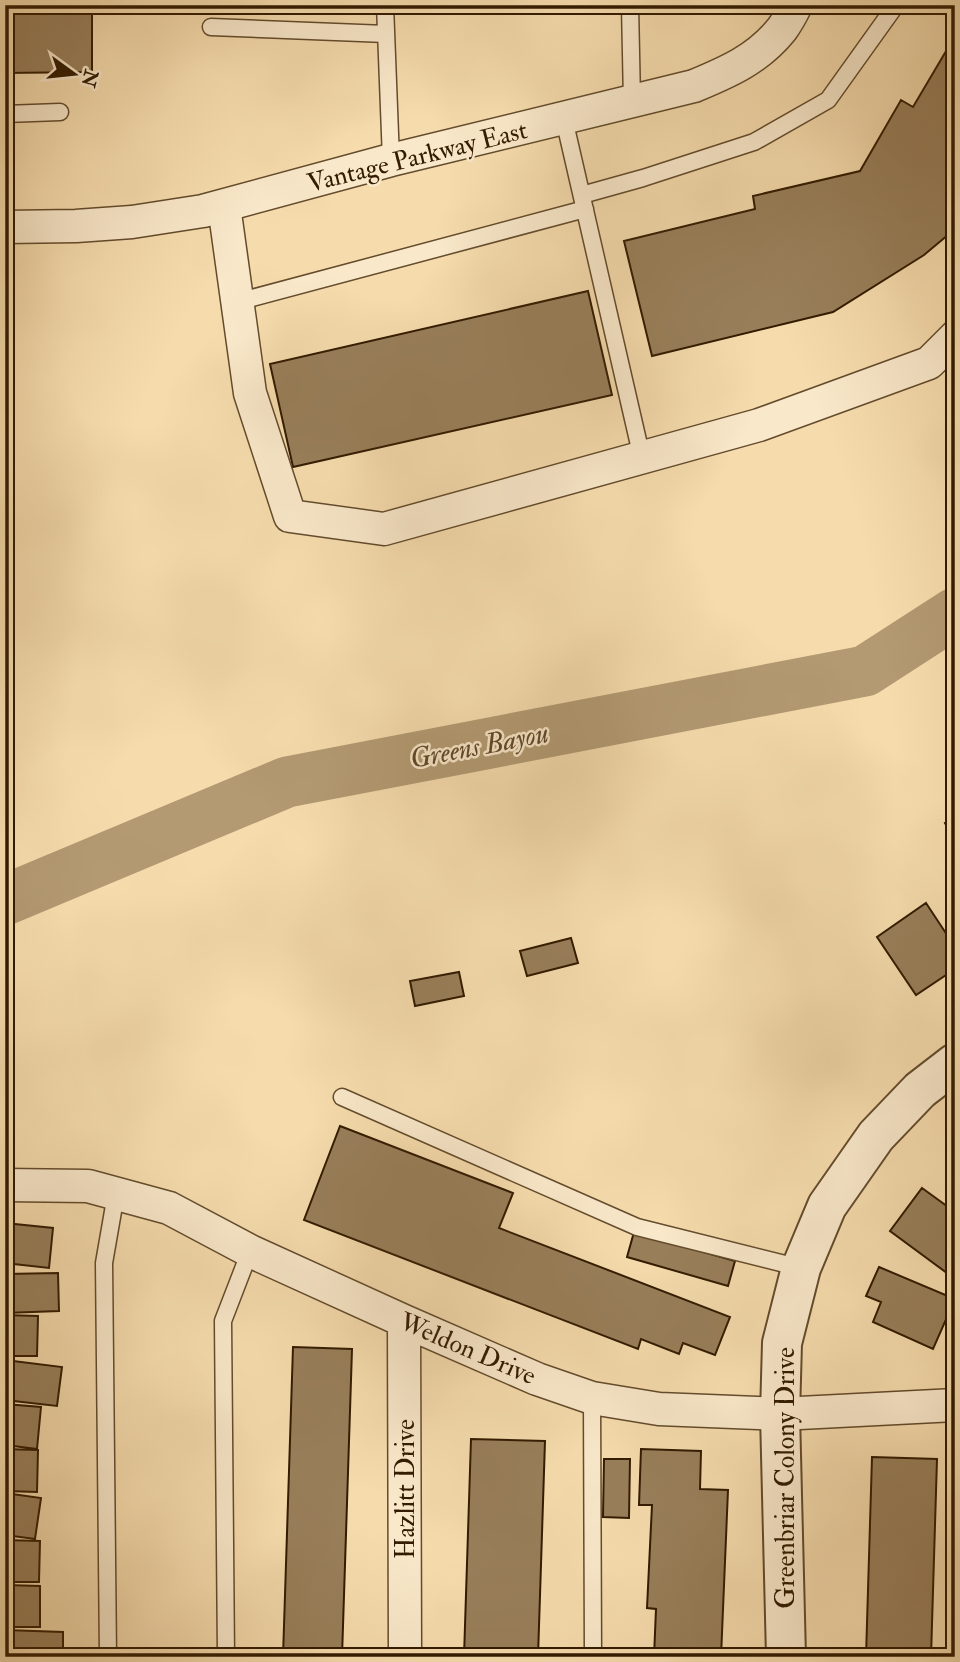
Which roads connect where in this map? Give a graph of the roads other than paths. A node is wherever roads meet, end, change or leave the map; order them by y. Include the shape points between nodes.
1 (385, 5) edge
2 (630, 5) edge
3 (796, 5) edge
4 (896, 5) edge
5 (211, 27) dead end
6 (386, 34) junction
7 (632, 102) junction
8 (60, 112) dead end
9 (5, 114) edge
10 (564, 119) junction
11 (391, 160) junction
12 (583, 202) junction
13 (224, 206) junction
14 (5, 227) edge
15 (237, 302) junction
16 (955, 337) edge
17 (642, 458) junction
18 (955, 1063) edge
19 (342, 1097) dead end
20 (5, 1185) edge
21 (116, 1194) junction
22 (250, 1251) junction
23 (801, 1268) junction
24 (404, 1321) junction
25 (592, 1398) junction
26 (955, 1405) edge
27 (780, 1414) junction
28 (108, 1657) edge
29 (226, 1657) edge
30 (405, 1657) edge
31 (593, 1657) edge
32 (786, 1657) edge

1 - 6 lane
2 - 7 lane
3 - 7 street, Vantage Parkway East via 758,53 729,72
4 - 12 lane via 828,100 754,142
5 - 6 lane
6 - 11 lane
7 - 10 street, Vantage Parkway East
8 - 9 lane
10 - 11 street, Vantage Parkway East
10 - 12 lane
11 - 13 street, Vantage Parkway East
12 - 15 lane
12 - 17 lane
13 - 14 street, Vantage Parkway East via 132,222
13 - 15 street
15 - 17 street via 250,393 290,516 384,530
16 - 17 street via 929,363 759,425
18 - 23 street, Greenbriar Colony Drive via 920,1090 876,1136 827,1206
19 - 23 lane via 637,1227
20 - 21 street, Weldon Drive via 88,1186
21 - 22 street, Weldon Drive via 169,1208
21 - 28 lane via 104,1263
22 - 24 street, Weldon Drive
22 - 29 lane via 223,1321
23 - 27 street, Greenbriar Colony Drive via 782,1343
24 - 25 street, Weldon Drive
24 - 30 street, Hazlitt Drive
25 - 27 street, Weldon Drive via 659,1409
25 - 31 lane
26 - 27 street, Weldon Drive
27 - 32 street, Greenbriar Colony Drive

